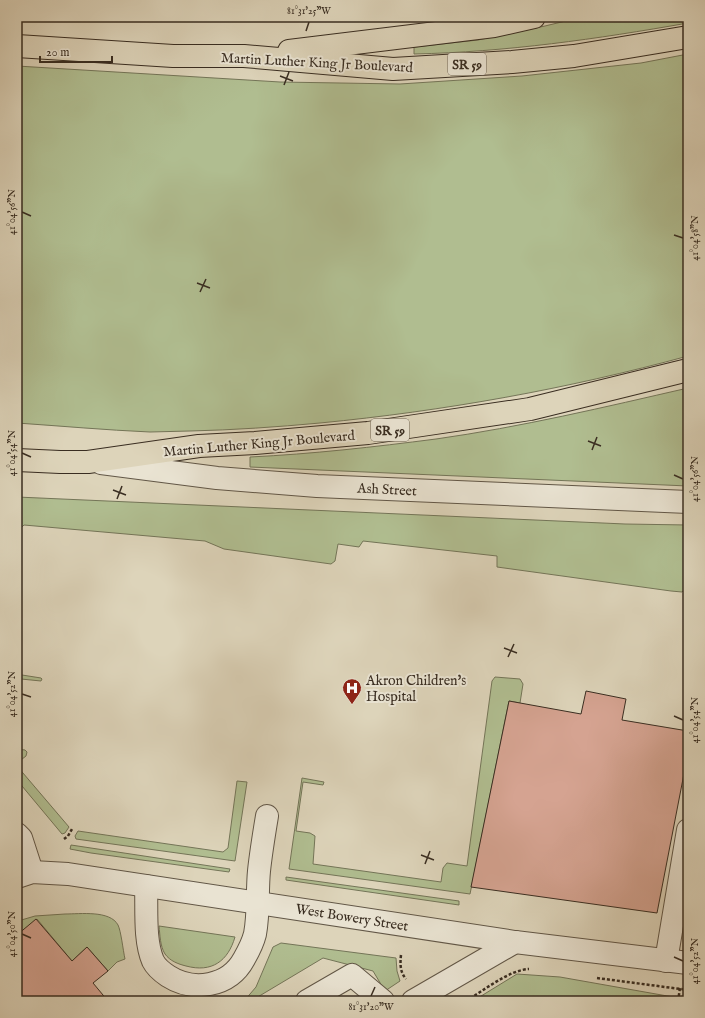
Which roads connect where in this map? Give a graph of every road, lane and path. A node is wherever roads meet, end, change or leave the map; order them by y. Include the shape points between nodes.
1 (534, 17) edge
2 (688, 37) edge
3 (17, 46) edge
4 (244, 56) junction
5 (688, 370) edge
6 (17, 460) edge
7 (88, 462) junction
8 (688, 502) edge
9 (267, 816) dead end
10 (72, 829) dead end
11 (688, 830) edge
12 (17, 834) edge
13 (64, 839) dead end
14 (25, 874) edge
15 (146, 886) junction
16 (258, 903) junction
17 (515, 942) junction
18 (401, 955) dead end
19 (666, 961) junction
20 (688, 963) edge
21 (535, 970) dead end
22 (596, 977) dead end
23 (680, 988) junction
24 (688, 990) edge
25 (411, 992) edge
26 (307, 1001) edge
27 (384, 1001) edge
28 (466, 1001) edge
29 (678, 1001) edge

1 - 4 main road, SR 59 via 494,26
2 - 4 main road, Martin Luther King Jr Boulevard / SR 59 via 574,56 393,69
3 - 4 main road, Martin Luther King Jr Boulevard / SR 59 via 173,56
5 - 7 main road, Martin Luther King Jr Boulevard / SR 59 via 530,409 434,424 368,433 199,446
6 - 7 main road, Martin Luther King Jr Boulevard / SR 59
7 - 8 street, Ash Street via 217,478 316,486
9 - 16 street via 259,870
10 - 13 path
11 - 19 street
12 - 14 street via 21,838
14 - 15 street, West Bowery Street via 68,874
15 - 16 street, West Bowery Street
15 - 16 street via 146,935 153,961 161,972 187,984 202,986 219,982 234,974 244,960 255,935
16 - 17 street, West Bowery Street
17 - 19 street, West Bowery Street
17 - 25 street
18 - 25 path via 402,974
19 - 20 street, West Bowery Street
21 - 28 path via 519,970
22 - 23 path
23 - 24 path
23 - 29 path
26 - 27 street via 352,975

